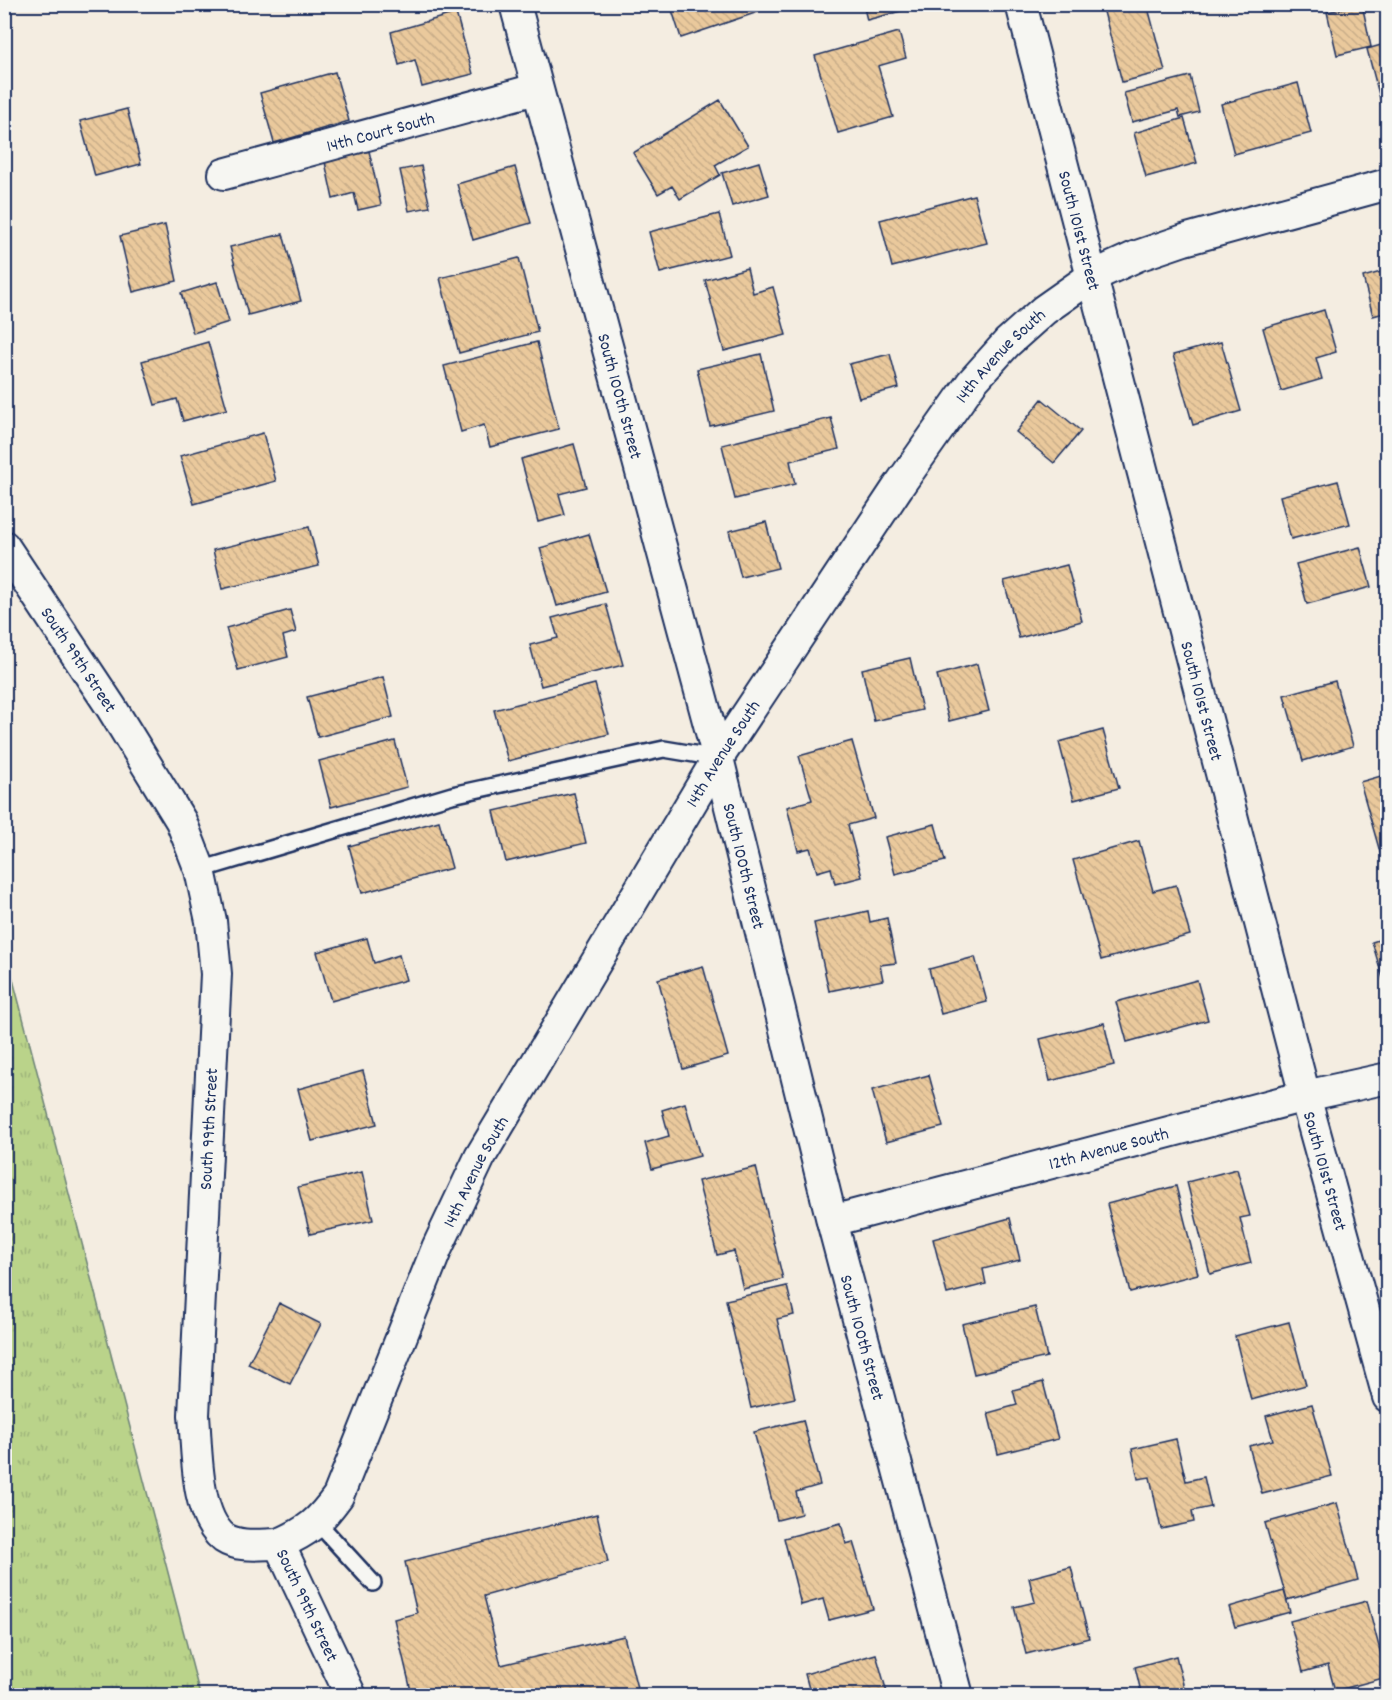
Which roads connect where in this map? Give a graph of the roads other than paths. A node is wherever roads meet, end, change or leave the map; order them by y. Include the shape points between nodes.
1 (515, 4) edge
2 (1021, 4) edge
3 (536, 89) junction
4 (224, 174) dead end
5 (1388, 184) edge
6 (1091, 277) junction
7 (4, 546) edge
8 (718, 758) junction
9 (200, 870) junction
10 (1388, 1078) edge
11 (1305, 1096) junction
12 (832, 1221) junction
13 (1388, 1397) edge
14 (318, 1523) junction
15 (279, 1544) junction
16 (373, 1583) dead end
17 (351, 1695) edge
18 (958, 1695) edge

1 - 3 street, South 100th Street
2 - 6 street, South 101st Street
3 - 4 street, 14th Court South
3 - 8 street, South 100th Street
5 - 6 street, 14th Avenue South via 1184,240
6 - 8 street, 14th Avenue South via 1044,310 972,382 904,477
6 - 11 street, South 101st Street
7 - 9 street, South 99th Street via 181,821
8 - 9 lane via 664,748 452,795
8 - 12 street, South 100th Street
8 - 14 street, 14th Avenue South via 480,1157 437,1248 338,1496
9 - 15 street, South 99th Street via 212,921 216,974 194,1415 198,1475 210,1523 225,1539 247,1545
10 - 11 street, 12th Avenue South
11 - 12 street, 12th Avenue South
11 - 13 street, South 101st Street
12 - 18 street, South 100th Street
14 - 15 street, 14th Avenue South
14 - 16 lane
15 - 17 street, South 99th Street

